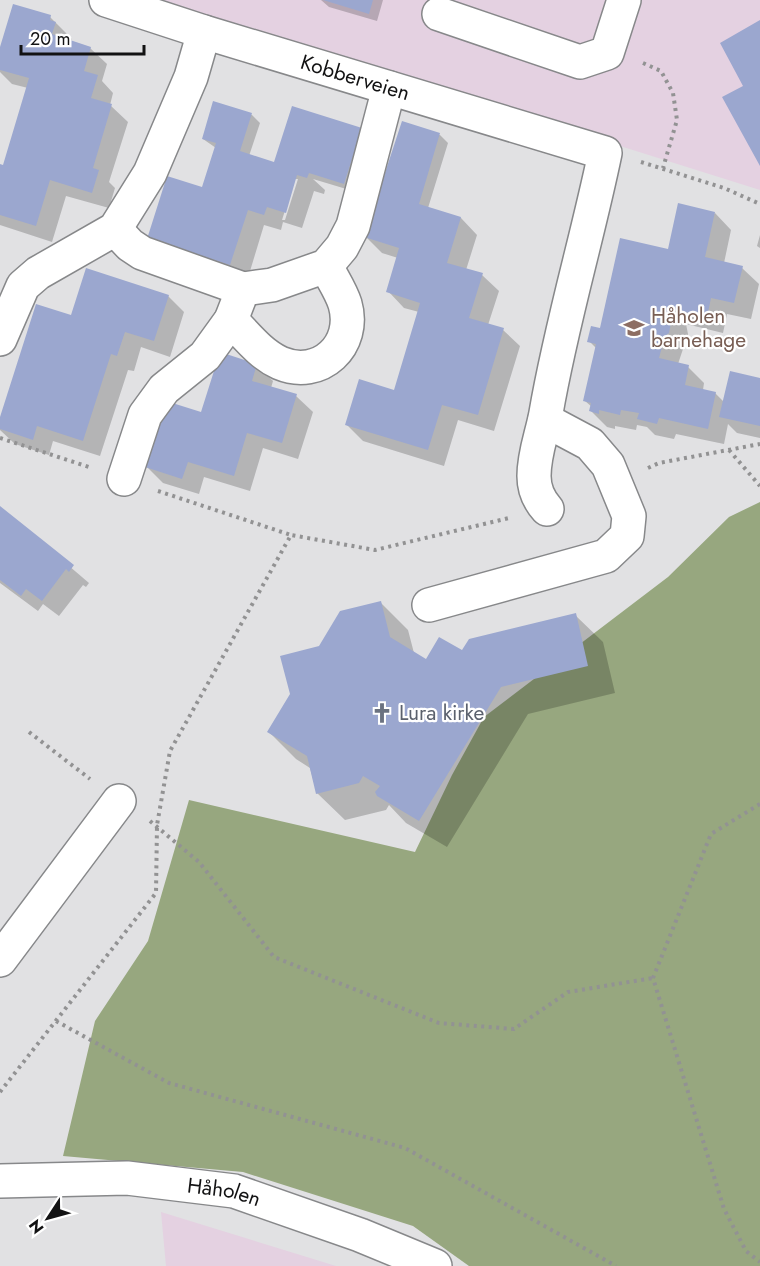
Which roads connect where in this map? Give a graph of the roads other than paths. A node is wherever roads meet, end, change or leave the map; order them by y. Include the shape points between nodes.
1 (106, 0) edge
2 (624, 0) edge
3 (143, 5) edge
4 (439, 14) dead end
5 (204, 32) junction
6 (388, 88) junction
7 (116, 229) junction
8 (326, 266) junction
9 (243, 289) junction
10 (231, 320) junction
11 (0, 339) edge
12 (545, 420) junction
13 (124, 479) dead end
14 (547, 509) road end
15 (429, 605) dead end
16 (119, 801) road end
17 (0, 960) edge
18 (0, 1181) edge
19 (435, 1266) edge

1 - 3 street, Kobberveien
2 - 4 street via 607,53 580,62
3 - 5 street, Kobberveien
5 - 6 street, Kobberveien
5 - 7 street via 191,77 150,173
6 - 8 street via 353,226
6 - 12 street, Kobberveien via 605,153 557,351
7 - 9 street via 142,253
7 - 11 street via 38,273 23,286
8 - 9 street via 272,285
8 - 10 street via 345,305 346,328 340,346 314,368 298,369 264,354
9 - 10 street
10 - 13 street via 205,356 154,401 145,415
12 - 14 street via 538,439 534,474 539,500
12 - 15 street via 590,444 608,465 629,516 627,536 606,556
16 - 17 street
18 - 19 street, Håholen via 127,1178 234,1191

